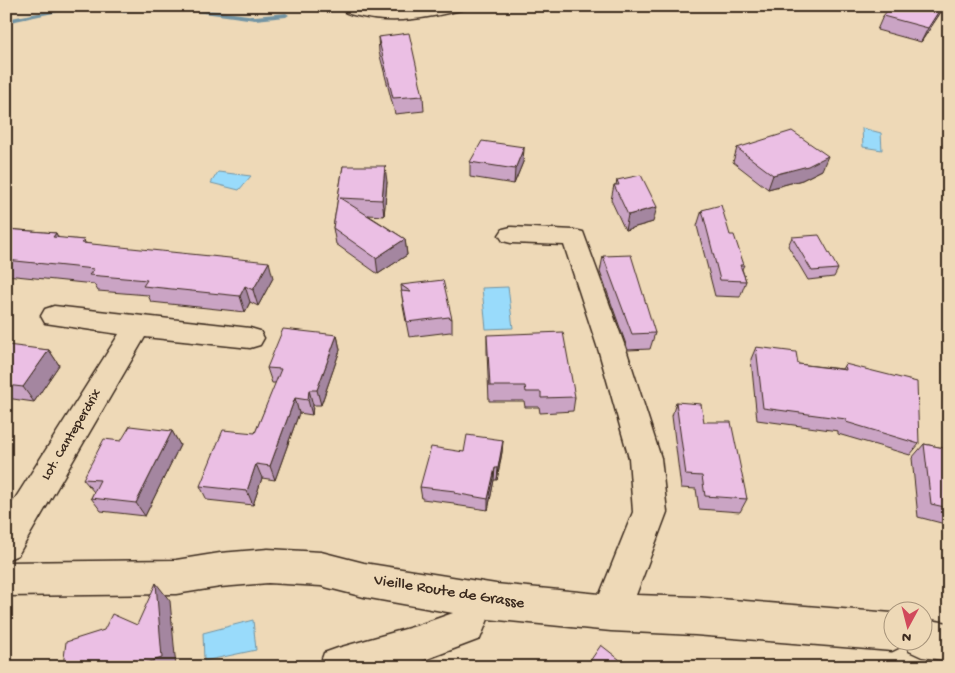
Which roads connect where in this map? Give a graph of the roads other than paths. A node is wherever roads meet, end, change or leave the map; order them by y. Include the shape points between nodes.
1 (346, 6) edge
2 (459, 6) edge
3 (511, 235) dead end
4 (54, 316) dead end
5 (138, 326) junction
6 (250, 338) dead end
7 (6, 544) edge
8 (6, 579) edge
9 (477, 598) junction
10 (611, 613) junction
11 (882, 631) edge
12 (932, 639) edge
13 (949, 642) edge
14 (338, 667) edge

1 - 2 street via 372,16 394,16
3 - 10 street via 574,238 645,458 650,512
4 - 5 street
5 - 6 street
5 - 7 street, Lot. Canteperdrix
8 - 9 street, Vieille Route de Grasse via 176,577 268,566 321,570
9 - 10 street, Vieille Route de Grasse
9 - 14 street via 467,626 416,645
10 - 11 street, Vieille Route de Grasse via 695,616
12 - 13 street

